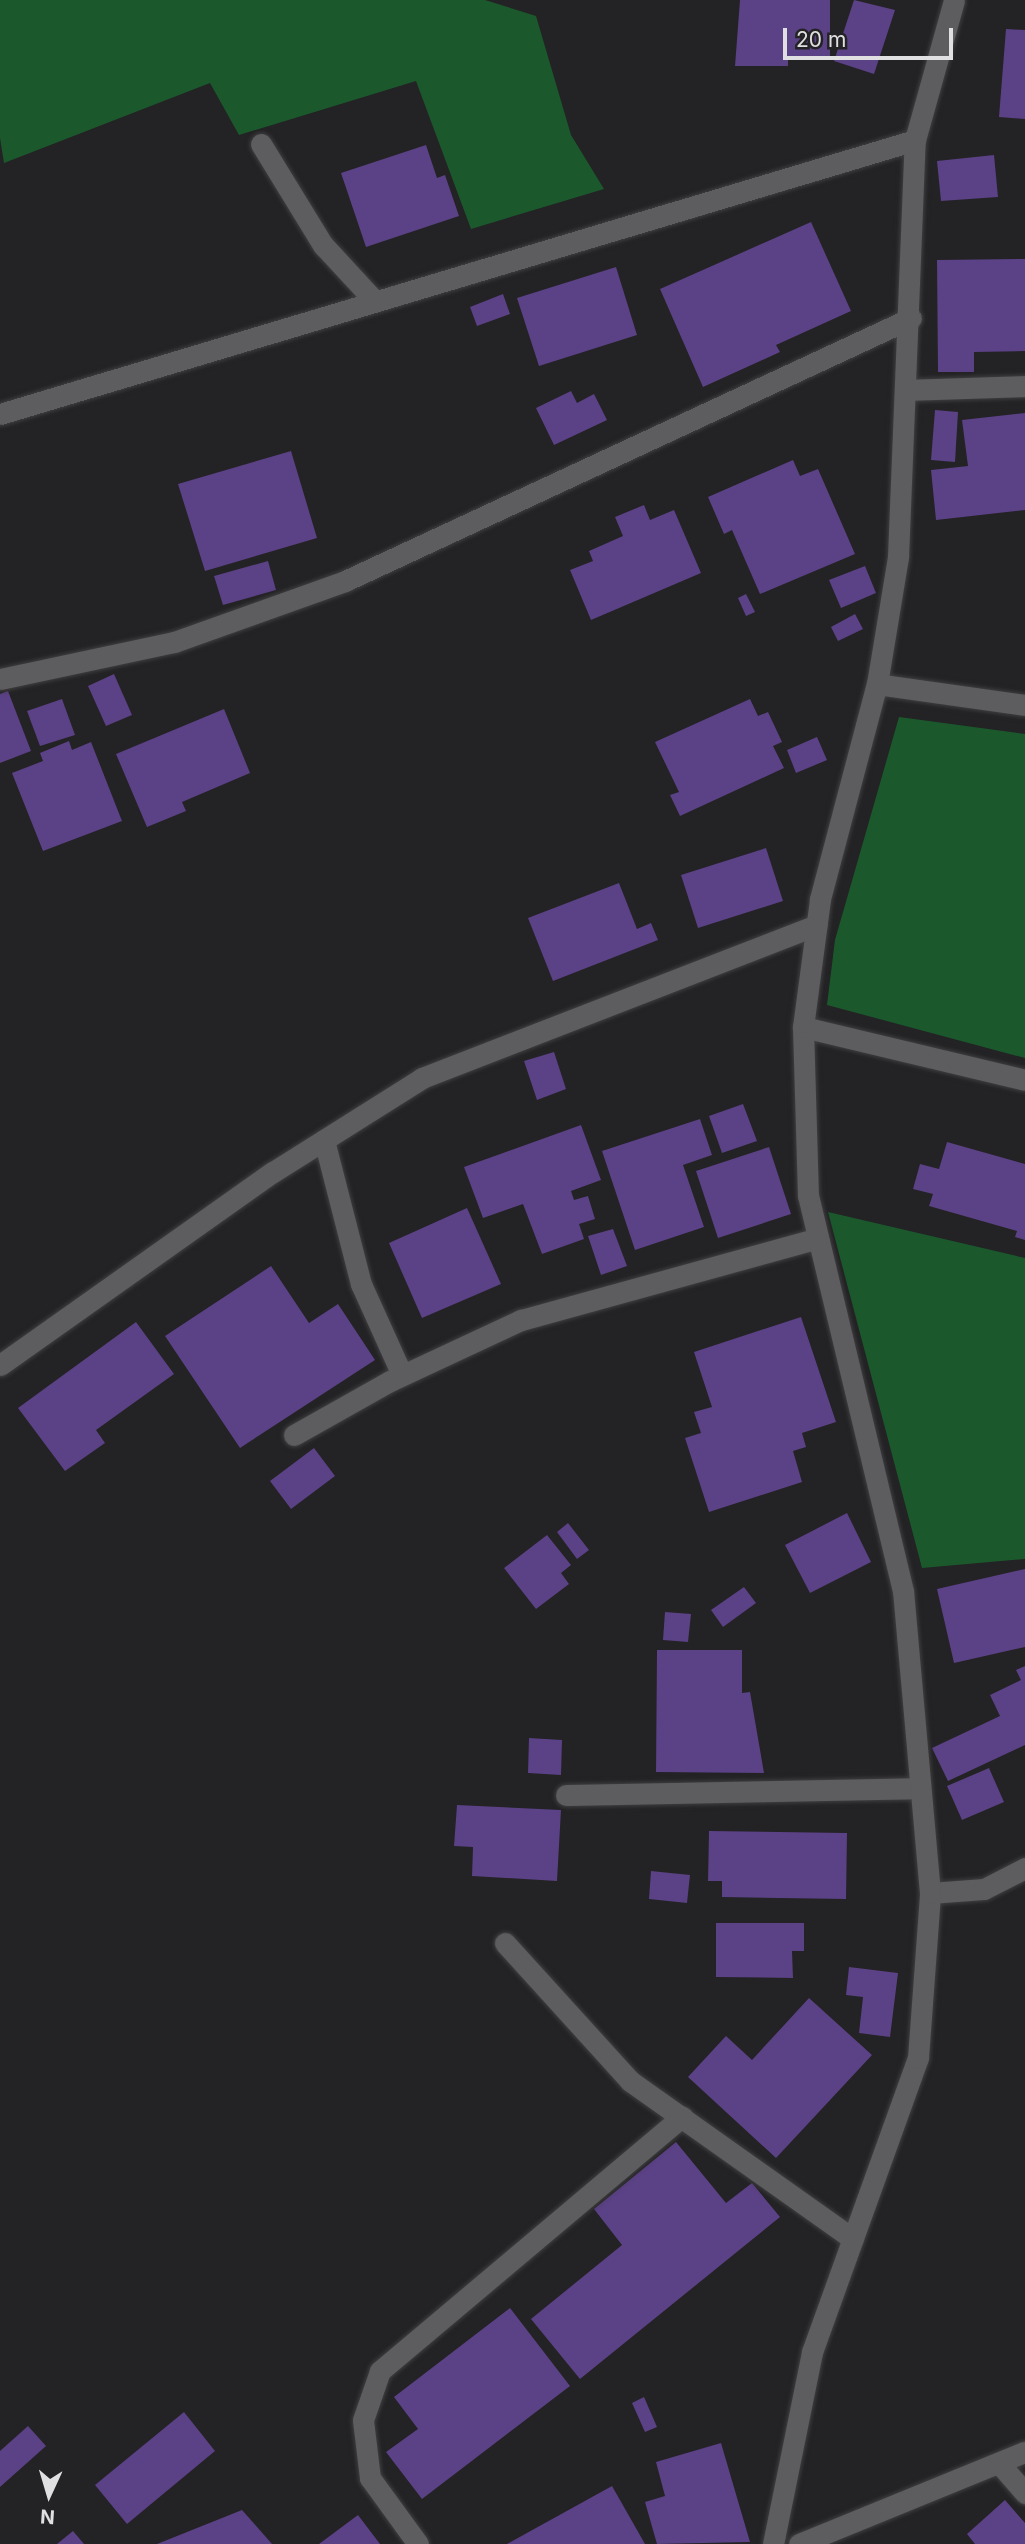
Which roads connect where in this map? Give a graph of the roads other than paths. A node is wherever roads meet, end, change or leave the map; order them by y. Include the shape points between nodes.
1 (954, 0) edge
2 (915, 140) junction
3 (261, 144) dead end
4 (374, 300) junction
5 (911, 318) junction
6 (1025, 386) edge
7 (907, 390) junction
8 (0, 414) edge
9 (0, 679) edge
10 (877, 684) junction
11 (1025, 705) edge
12 (816, 925) junction
13 (803, 1027) junction
14 (1025, 1080) edge
15 (324, 1140) junction
16 (818, 1238) junction
17 (0, 1365) edge
18 (402, 1375) junction
19 (294, 1435) dead end
20 (919, 1788) junction
21 (566, 1795) dead end
22 (1025, 1868) edge
23 (930, 1894) junction
24 (505, 1943) dead end
25 (682, 2117) junction
26 (853, 2239) junction
27 (1025, 2452) edge
28 (999, 2463) junction
29 (1025, 2493) edge
30 (418, 2544) edge
31 (773, 2544) edge
32 (799, 2544) edge

1 - 2 street
2 - 4 street
2 - 5 street
3 - 4 street via 323,245
4 - 8 street
5 - 7 street
5 - 9 street via 345,581 174,642
6 - 7 street
7 - 10 street via 898,557
10 - 11 street
10 - 12 street
12 - 13 street
12 - 15 street via 422,1077
13 - 14 street
13 - 16 street via 808,1196
15 - 17 street
15 - 18 street via 361,1284
16 - 18 street via 521,1320
16 - 20 street via 903,1591
18 - 19 street
20 - 21 street
20 - 23 street
22 - 23 street via 984,1889
23 - 26 street via 918,2057
24 - 25 street via 630,2081
25 - 26 street
25 - 30 street via 380,2371 363,2420 370,2478
26 - 31 street via 812,2352
27 - 28 street
28 - 29 street
28 - 32 street

